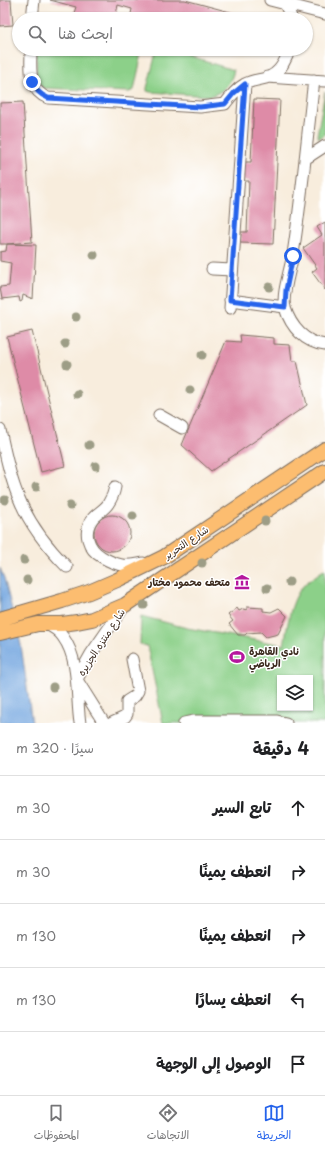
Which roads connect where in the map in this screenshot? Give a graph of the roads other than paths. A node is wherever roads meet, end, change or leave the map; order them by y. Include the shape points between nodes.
1 (34, 0) edge
2 (270, 0) edge
3 (285, 4) junction
4 (33, 12) edge
5 (289, 12) edge
6 (320, 12) edge
7 (31, 56) edge
8 (287, 56) edge
9 (267, 78) junction
10 (314, 80) junction
11 (325, 80) edge
12 (245, 84) junction
13 (325, 146) edge
14 (305, 159) junction
15 (212, 269) dead end
16 (232, 270) junction
17 (285, 307) junction
18 (325, 345) edge
19 (159, 416) dead end
20 (182, 428) dead end
21 (0, 430) edge
22 (325, 449) edge
23 (325, 471) edge
24 (115, 487) dead end
25 (164, 557) junction
26 (66, 567) dead end
27 (125, 605) junction
28 (0, 619) edge
29 (42, 624) junction
30 (0, 633) edge
31 (132, 659) dead end
32 (77, 679) junction
33 (80, 723) edge
34 (104, 723) edge
35 (112, 723) edge
36 (184, 723) edge
37 (286, 723) edge

1 - 4 street
2 - 3 street
3 - 5 street
3 - 6 street
7 - 12 street via 32,82 40,95 48,98 187,107 213,106 225,104
8 - 9 street via 277,71
9 - 10 street
9 - 12 street
10 - 11 street
10 - 14 street
12 - 16 street
13 - 14 street
14 - 17 street
15 - 16 street
16 - 17 street via 230,304
17 - 18 street via 293,325 305,338
19 - 20 street
21 - 26 street via 17,496 46,546
22 - 25 main road, شارع التحرير
23 - 27 main road, شارع التحرير
24 - 25 street via 108,505 88,524 88,542 98,555 113,563 130,566
25 - 28 main road, شارع التحرير via 89,592
27 - 29 main road, شارع التحرير via 92,619
27 - 32 street, شارع منتزه الجزيره via 95,647
29 - 30 main road, شارع التحرير
29 - 32 street, شارع منتزه الجزيره via 56,629 63,637 69,647
31 - 35 street via 138,691 127,701 125,717
32 - 33 street, شارع منتزه الجزيره
32 - 34 street
36 - 37 street

